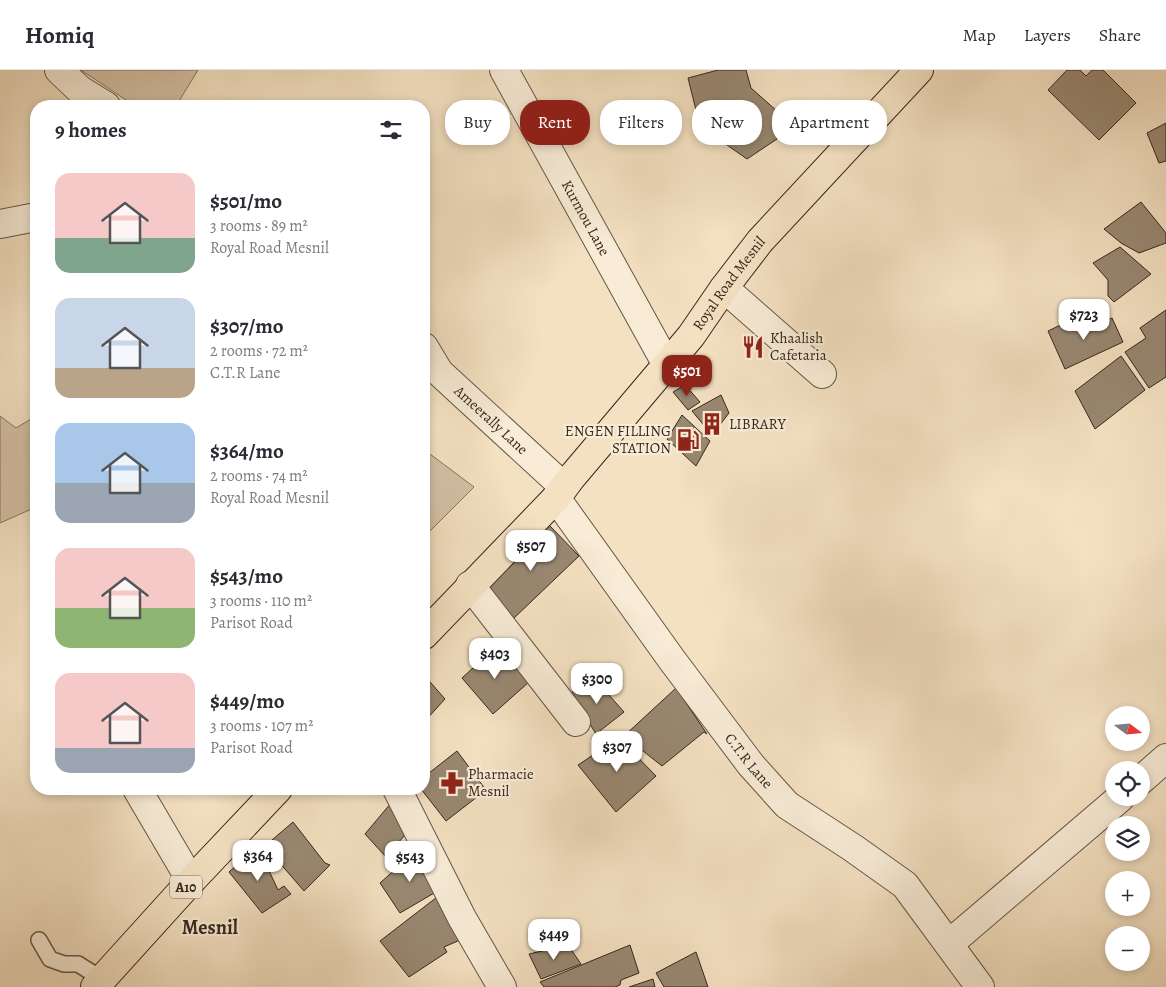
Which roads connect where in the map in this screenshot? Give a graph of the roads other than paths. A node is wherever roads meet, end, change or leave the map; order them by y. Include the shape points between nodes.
1 (59, 70) edge
2 (504, 70) edge
3 (919, 70) edge
4 (96, 100) edge
5 (30, 218) edge
6 (0, 224) edge
7 (724, 288) junction
8 (430, 358) edge
9 (667, 365) junction
10 (822, 374) dead end
11 (560, 492) junction
12 (470, 585) junction
13 (430, 628) edge
14 (576, 722) dead end
15 (1166, 758) edge
16 (1150, 772) edge
17 (141, 795) edge
18 (272, 795) edge
19 (400, 795) edge
20 (1111, 806) edge
21 (191, 881) junction
22 (39, 940) dead end
23 (949, 944) junction
24 (98, 983) edge
25 (502, 987) edge
26 (980, 987) edge

1 - 4 street
2 - 9 street, Kurmou Lane
3 - 7 main road, Royal Road Mesnil via 760,242
5 - 6 street
7 - 9 main road, Royal Road Mesnil
7 - 10 street
8 - 11 street, Ameerally Lane via 439,372
9 - 11 main road, Royal Road Mesnil
11 - 12 main road, Royal Road Mesnil
11 - 23 street, C.T.R Lane via 672,660 757,772 787,805 905,885
12 - 13 main road, Royal Road Mesnil
12 - 14 street
15 - 16 street
17 - 21 street
18 - 21 main road, A10
19 - 25 street via 462,918
20 - 23 street
21 - 24 main road, A10
22 - 24 lane via 50,959 78,964
23 - 26 street, C.T.R Lane

